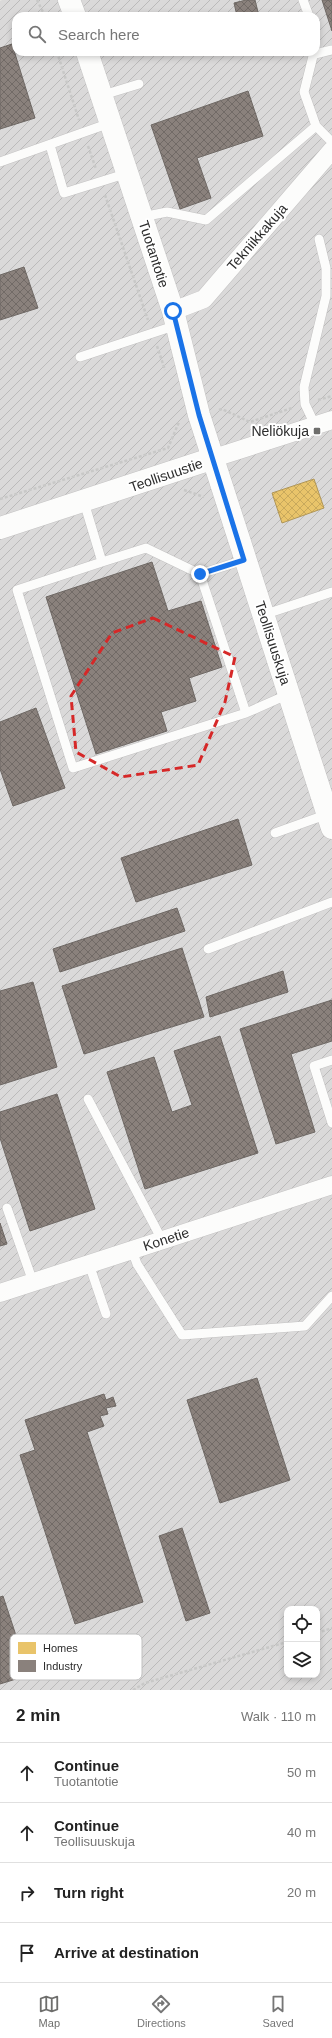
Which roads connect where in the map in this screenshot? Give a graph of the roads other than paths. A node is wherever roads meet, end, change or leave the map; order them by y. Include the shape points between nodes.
1 (69, 0) edge
2 (303, 0) edge
3 (74, 12) edge
4 (308, 12) edge
5 (332, 50) edge
6 (320, 52) edge
7 (89, 56) edge
8 (313, 56) edge
9 (139, 84) dead end
10 (103, 95) junction
11 (112, 122) junction
12 (316, 126) junction
13 (332, 142) edge
14 (50, 145) junction
15 (332, 150) edge
16 (0, 162) edge
17 (129, 173) junction
18 (142, 217) junction
19 (319, 239) dead end
20 (175, 318) junction
21 (80, 357) dead end
22 (324, 423) edge
23 (214, 458) junction
24 (84, 502) junction
25 (0, 528) edge
26 (244, 560) junction
27 (102, 562) junction
28 (200, 574) junction
29 (332, 592) edge
30 (263, 615) junction
31 (289, 694) junction
32 (246, 713) junction
33 (329, 808) edge
34 (275, 833) dead end
35 (332, 902) edge
36 (208, 949) dead end
37 (332, 1060) edge
38 (88, 1099) dead end
39 (332, 1123) edge
40 (332, 1185) edge
41 (7, 1208) dead end
42 (162, 1240) junction
43 (132, 1250) junction
44 (89, 1264) junction
45 (33, 1282) junction
46 (0, 1293) edge
47 (332, 1296) edge
48 (106, 1314) dead end

1 - 3 street
2 - 4 lane
5 - 6 lane
7 - 10 street, Tuotantotie
8 - 12 lane via 304,92
9 - 10 lane
10 - 11 street, Tuotantotie
11 - 14 lane
11 - 17 street, Tuotantotie
12 - 13 lane
12 - 18 lane via 206,220 167,212
14 - 16 lane
14 - 17 lane via 64,193
15 - 20 street, Tekniikkakuja via 204,299
17 - 18 street, Tuotantotie
18 - 20 street, Tuotantotie
19 - 22 lane via 326,268 326,296 304,387 305,404
20 - 21 lane via 153,333
20 - 23 street, Tuotantotie via 199,415
22 - 23 street, Teollisuustie
23 - 24 street, Teollisuustie
23 - 26 street, Teollisuuskuja
24 - 25 street, Teollisuustie
24 - 27 lane
26 - 28 lane
26 - 30 street, Teollisuuskuja
27 - 28 lane via 146,548
27 - 32 lane via 17,590 74,768
28 - 32 lane
29 - 30 lane
30 - 31 street, Teollisuuskuja
31 - 32 lane
31 - 33 street, Teollisuuskuja
33 - 34 lane
35 - 36 lane
37 - 39 lane via 314,1066
38 - 42 lane
40 - 42 street, Konetie
41 - 45 lane
42 - 43 street, Konetie
43 - 44 street, Konetie
43 - 47 lane via 137,1264 182,1335 306,1326
44 - 45 street, Konetie
44 - 48 lane
45 - 46 street, Konetie

